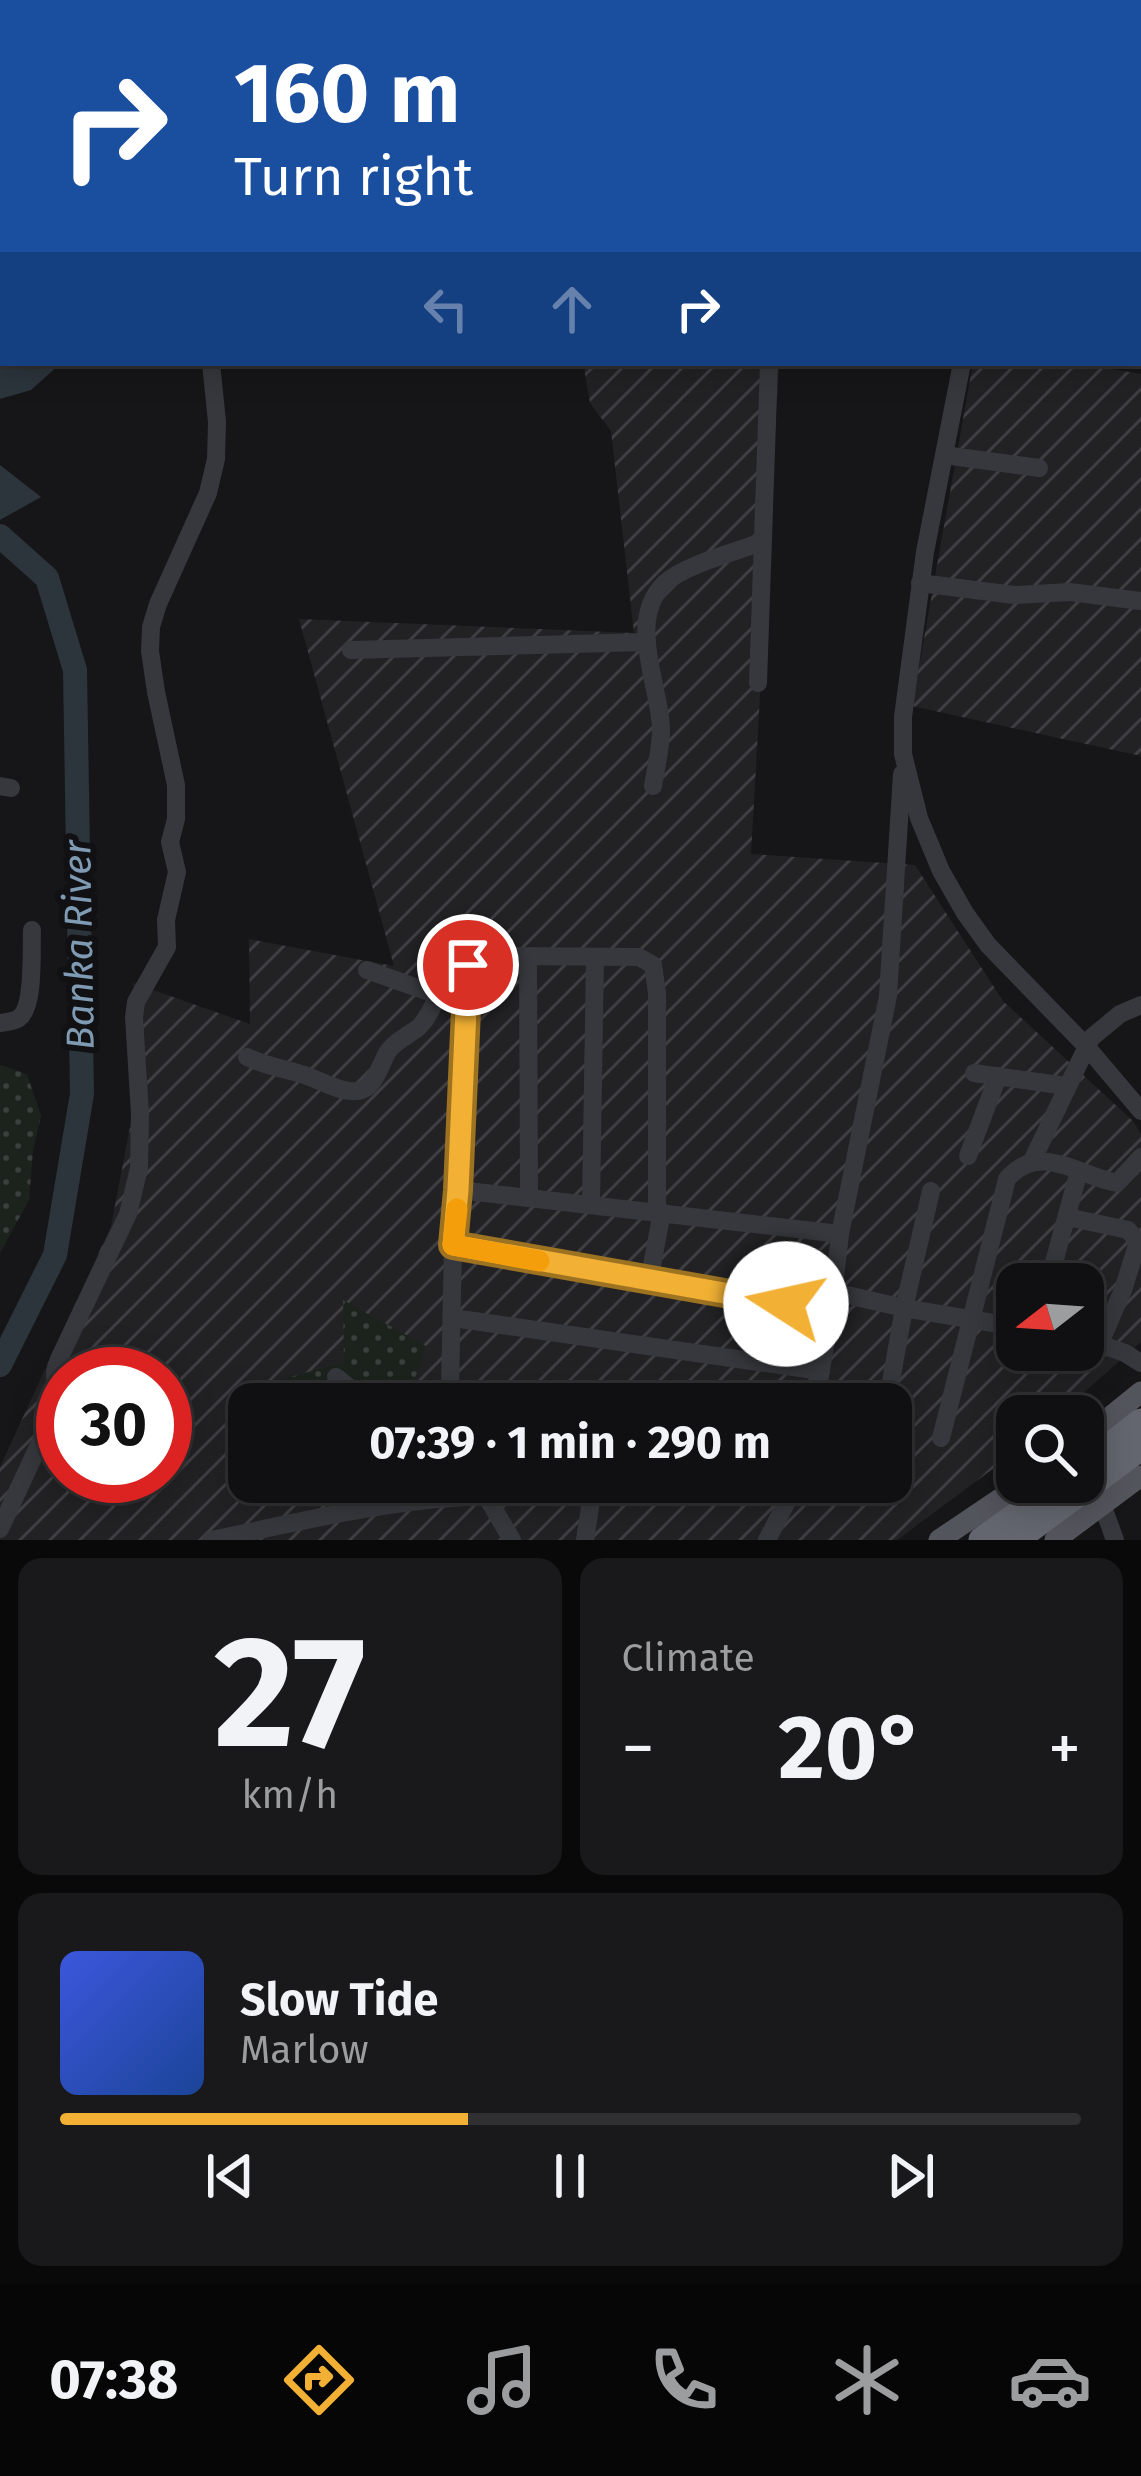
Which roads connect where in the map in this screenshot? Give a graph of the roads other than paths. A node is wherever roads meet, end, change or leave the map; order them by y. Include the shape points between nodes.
1 (211, 366) edge
2 (769, 366) edge
3 (961, 366) edge
4 (944, 455) junction
5 (1040, 468) dead end
6 (761, 542) junction
7 (920, 583) junction
8 (1141, 601) edge
9 (646, 642) junction
10 (352, 650) dead end
11 (758, 683) dead end
12 (904, 754) junction
13 (653, 786) dead end
14 (32, 930) dead end
15 (528, 956) junction
16 (595, 957) junction
17 (367, 970) dead end
18 (438, 995) junction
19 (465, 1004) junction
20 (1141, 1004) edge
21 (0, 1023) edge
22 (1086, 1046) junction
23 (247, 1057) dead end
24 (974, 1073) dead end
25 (998, 1076) junction
26 (1066, 1086) junction
27 (1141, 1111) edge
28 (968, 1156) dead end
29 (1141, 1157) edge
30 (1032, 1161) junction
31 (1079, 1171) junction
32 (458, 1190) junction
33 (931, 1191) dead end
34 (529, 1198) junction
35 (591, 1204) junction
36 (659, 1211) junction
37 (1067, 1217) junction
38 (840, 1234) junction
39 (453, 1245) junction
40 (1054, 1263) edge
41 (650, 1281) junction
42 (834, 1292) junction
43 (904, 1308) junction
44 (831, 1312) junction
45 (453, 1318) junction
46 (971, 1319) junction
47 (1104, 1321) edge
48 (996, 1323) edge
49 (1104, 1346) edge
50 (1141, 1363) edge
51 (820, 1370) junction
52 (337, 1377) dead end
53 (344, 1383) edge
54 (453, 1383) edge
55 (818, 1383) edge
56 (891, 1383) edge
57 (1141, 1392) edge
58 (1104, 1422) edge
59 (1141, 1422) edge
60 (941, 1438) dead end
61 (1141, 1447) edge
62 (1104, 1451) edge
63 (1136, 1486) edge
64 (996, 1502) edge
65 (411, 1503) edge
66 (490, 1503) edge
67 (591, 1503) edge
68 (787, 1503) edge
69 (1034, 1503) edge
70 (1103, 1507) junction
71 (0, 1529) edge
72 (212, 1540) edge
73 (512, 1540) edge
74 (585, 1540) edge
75 (767, 1540) edge
76 (939, 1540) edge
77 (982, 1540) edge
78 (1015, 1540) edge
79 (1055, 1540) edge
80 (1115, 1540) edge

1 - 71 street via 216,459 151,627 176,785 176,872 167,947 134,1017 139,1168 128,1214 55,1372 58,1406
2 - 6 street
3 - 4 street
4 - 5 street
4 - 7 street
6 - 9 street via 666,582 654,597
6 - 11 street
7 - 8 street
7 - 12 street
9 - 10 street
9 - 13 street via 661,734
12 - 22 street via 919,818 964,913
12 - 38 street via 889,997
14 - 21 street via 25,1012
15 - 16 street
15 - 19 street via 472,959
15 - 34 street
16 - 35 street
16 - 36 street via 639,957 656,974
17 - 18 street
18 - 19 street
18 - 23 street via 363,1090
19 - 32 street
20 - 22 street
22 - 26 street
22 - 27 street
24 - 25 street
25 - 26 street
25 - 28 street
26 - 30 street
29 - 31 street via 1117,1183
30 - 31 street
30 - 46 street via 1007,1179
31 - 37 street
32 - 34 street
32 - 39 street
33 - 43 street
34 - 35 street
35 - 36 street
36 - 38 street
36 - 41 street
37 - 40 street
37 - 47 street via 1128,1229 1138,1242
38 - 42 street
39 - 41 street
39 - 45 street
41 - 44 street
42 - 43 street
42 - 44 street
43 - 46 street
43 - 56 street
44 - 51 street
45 - 51 street
45 - 54 street
46 - 48 street
46 - 60 street
49 - 50 street
51 - 55 street
52 - 53 street
57 - 58 main road
59 - 62 highway
61 - 78 highway
63 - 70 main road
64 - 76 main road
65 - 72 street
66 - 73 street
67 - 74 street
68 - 75 street
69 - 77 highway
70 - 79 main road
70 - 80 street

